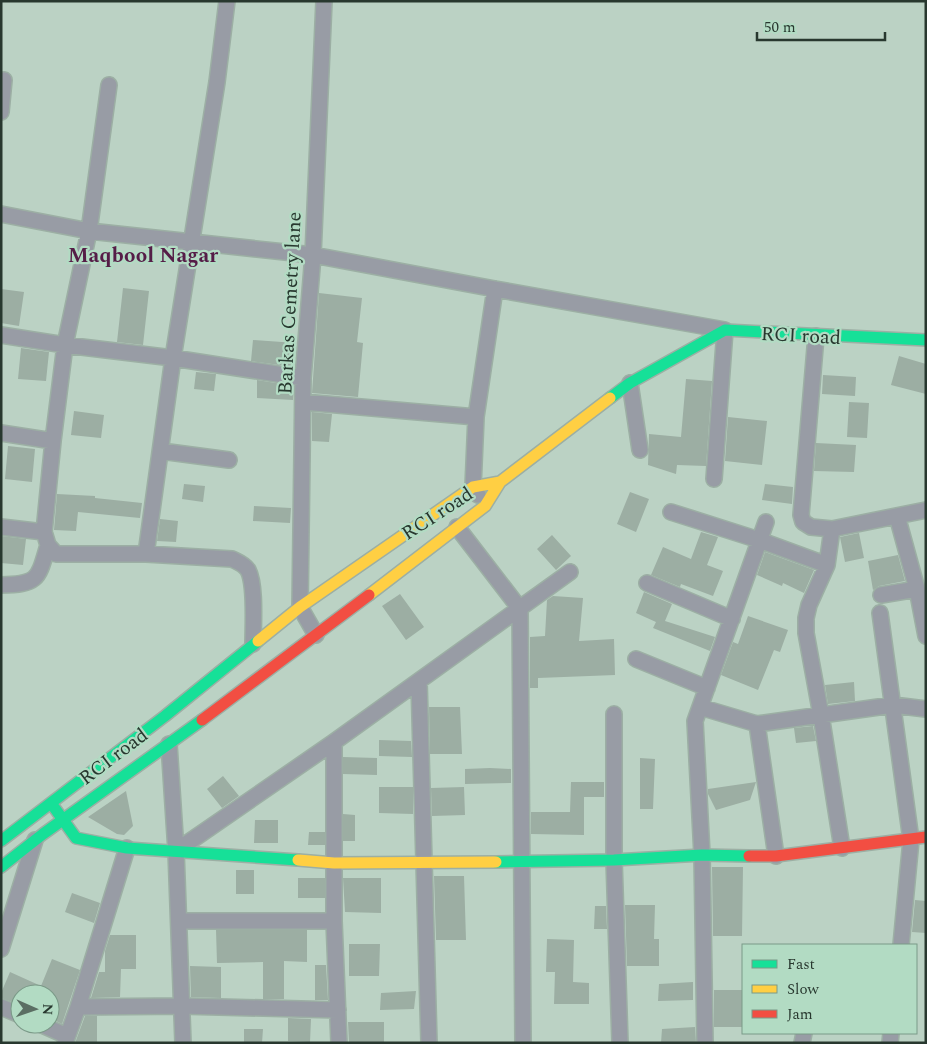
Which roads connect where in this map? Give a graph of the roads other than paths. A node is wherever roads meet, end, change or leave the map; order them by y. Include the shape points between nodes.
1 (227, 1) edge
2 (324, 1) edge
3 (4, 80) dead end
4 (109, 85) dead end
5 (1, 112) edge
6 (1, 214) edge
7 (89, 231) junction
8 (191, 243) junction
9 (313, 255) junction
10 (495, 289) junction
11 (725, 330) junction
12 (1, 335) edge
13 (816, 336) junction
14 (926, 340) edge
15 (65, 345) junction
16 (173, 358) junction
17 (303, 378) junction
18 (630, 383) junction
19 (304, 402) junction
20 (476, 417) junction
21 (1, 433) edge
22 (53, 441) junction
23 (640, 450) dead end
24 (161, 451) junction
25 (229, 460) dead end
26 (714, 479) dead end
27 (500, 482) junction
28 (473, 487) junction
29 (485, 506) junction
30 (926, 510) edge
31 (671, 512) dead end
32 (897, 516) junction
33 (766, 522) dead end
34 (1, 527) edge
35 (457, 527) junction
36 (832, 529) junction
37 (46, 538) junction
38 (759, 540) junction
39 (146, 554) junction
40 (827, 565) junction
41 (570, 572) dead end
42 (647, 583) dead end
43 (1, 585) edge
44 (917, 589) junction
45 (881, 595) dead end
46 (300, 607) junction
47 (520, 609) junction
48 (880, 613) dead end
49 (732, 619) junction
50 (316, 635) junction
51 (926, 636) edge
52 (253, 644) junction
53 (636, 660) dead end
54 (419, 681) junction
55 (707, 688) junction
56 (893, 706) junction
57 (700, 707) junction
58 (926, 709) edge
59 (614, 714) dead end
60 (821, 715) junction
61 (758, 724) junction
62 (334, 742) junction
63 (168, 744) junction
64 (52, 803) junction
65 (63, 819) junction
66 (918, 838) edge
67 (35, 840) junction
68 (1, 841) edge
69 (127, 848) junction
70 (842, 848) junction
71 (176, 850) junction
72 (702, 855) junction
73 (776, 856) junction
74 (614, 860) junction
75 (522, 861) junction
76 (334, 863) junction
77 (424, 863) junction
78 (1, 867) edge
79 (178, 920) junction
80 (334, 921) junction
81 (901, 944) edge
82 (1, 949) edge
83 (182, 1006) junction
84 (78, 1007) junction
85 (338, 1010) junction
86 (66, 1040) edge
87 (183, 1043) edge
88 (339, 1043) edge
89 (429, 1043) edge
90 (523, 1043) edge
91 (620, 1043) edge
92 (705, 1043) edge

1 - 8 street
2 - 9 street, Barkas Cemetry lane
3 - 5 street
4 - 7 street
6 - 7 street
7 - 8 street
7 - 15 street
8 - 9 street
8 - 16 street
9 - 10 street
9 - 17 street, Barkas Cemetry lane
10 - 11 street
10 - 20 street
11 - 13 street, RCI road
11 - 18 street, RCI road
11 - 26 street
12 - 15 street
13 - 14 street, RCI road
13 - 36 street via 801,515 803,522 811,527
15 - 16 street
15 - 22 street
16 - 17 street
16 - 24 street
17 - 19 street, Barkas Cemetry lane
18 - 23 street
18 - 27 street, RCI road
19 - 20 street
19 - 46 street, Barkas Cemetry lane
20 - 28 street
21 - 22 street
22 - 37 street
24 - 25 street
24 - 39 street
27 - 28 street, RCI road
27 - 29 street
28 - 29 street
28 - 46 street, RCI road
29 - 35 street
30 - 32 street
31 - 38 street
32 - 36 street
32 - 44 street
33 - 38 street
34 - 37 street
35 - 47 street
35 - 50 street
36 - 40 street
37 - 39 street via 56,554
37 - 43 street via 40,572 33,580
38 - 40 street
38 - 49 street
39 - 52 street via 232,559 242,563 252,582
40 - 60 street via 806,618
41 - 47 street
42 - 49 street
44 - 45 street
44 - 51 street
46 - 50 street
46 - 52 street, RCI road
47 - 54 street
47 - 75 street
48 - 56 street
49 - 55 street
50 - 63 street
52 - 64 street, RCI road
53 - 55 street
54 - 62 street
54 - 77 street
55 - 57 street
56 - 58 street
56 - 60 street
56 - 66 street
57 - 61 street
57 - 72 street via 695,721
59 - 74 street
60 - 61 street
60 - 70 street
61 - 73 street
62 - 71 street
62 - 76 street
63 - 65 street
63 - 71 street
64 - 65 street
64 - 68 street, RCI road
65 - 67 street
65 - 69 street via 76,838
66 - 70 street
66 - 81 street
67 - 78 street
67 - 82 street
69 - 71 street
69 - 84 street
70 - 73 street
71 - 76 street
71 - 79 street
72 - 73 street
72 - 74 street
72 - 92 street
74 - 75 street
74 - 91 street
75 - 77 street
75 - 90 street
76 - 77 street
76 - 80 street
77 - 89 street
79 - 80 street
79 - 83 street
80 - 85 street
83 - 84 street
83 - 85 street
83 - 87 street
84 - 86 street
85 - 88 street

